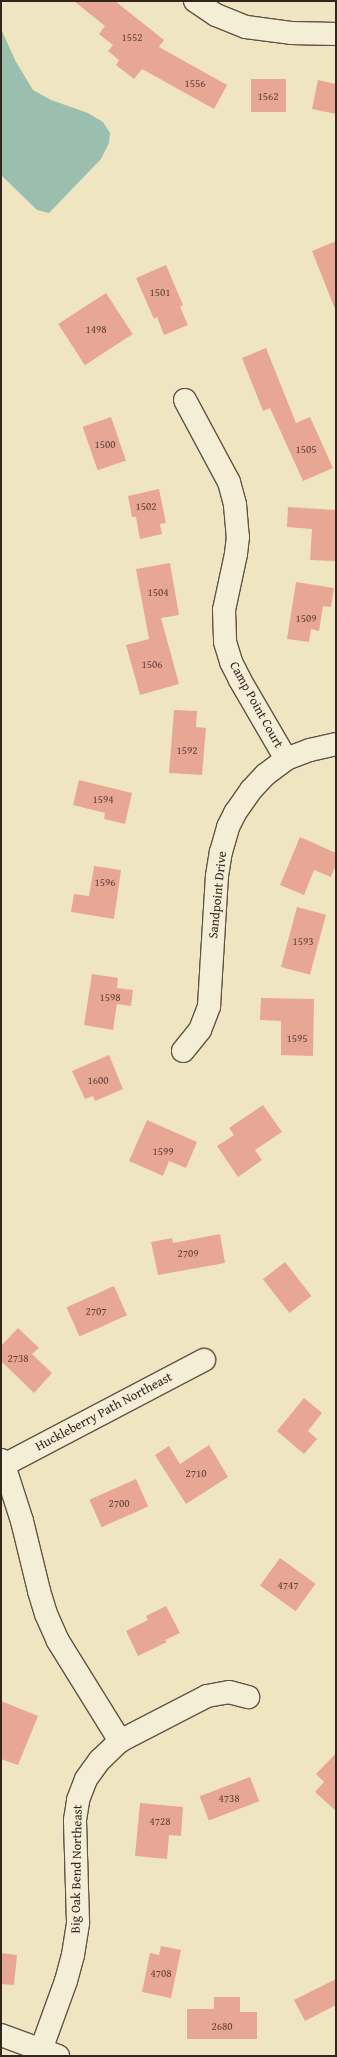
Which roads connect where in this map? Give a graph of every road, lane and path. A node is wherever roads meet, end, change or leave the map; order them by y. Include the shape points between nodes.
1 (195, 1) edge
2 (336, 34) edge
3 (184, 400) dead end
4 (336, 744) edge
5 (286, 759) junction
6 (184, 1051) dead end
7 (204, 1360) dead end
8 (3, 1463) edge
9 (248, 1697) dead end
10 (120, 1741) junction
11 (1, 2035) edge
12 (49, 2053) edge

1 - 2 street via 216,15 246,27
3 - 5 street, Camp Point Court via 230,482 235,505 238,537 224,610 225,642 240,680
4 - 5 street, Sandpoint Drive
5 - 6 street, Sandpoint Drive via 251,790 228,827 217,876 209,1006 200,1030
7 - 8 street, Huckleberry Path Northeast
8 - 10 street via 22,1521 46,1614 58,1641
9 - 10 street, Big Oak Bend Northeast via 229,1692 207,1696
10 - 12 street, Big Oak Bend Northeast via 100,1760 86,1779 78,1800 75,1820 77,1929
11 - 12 street

